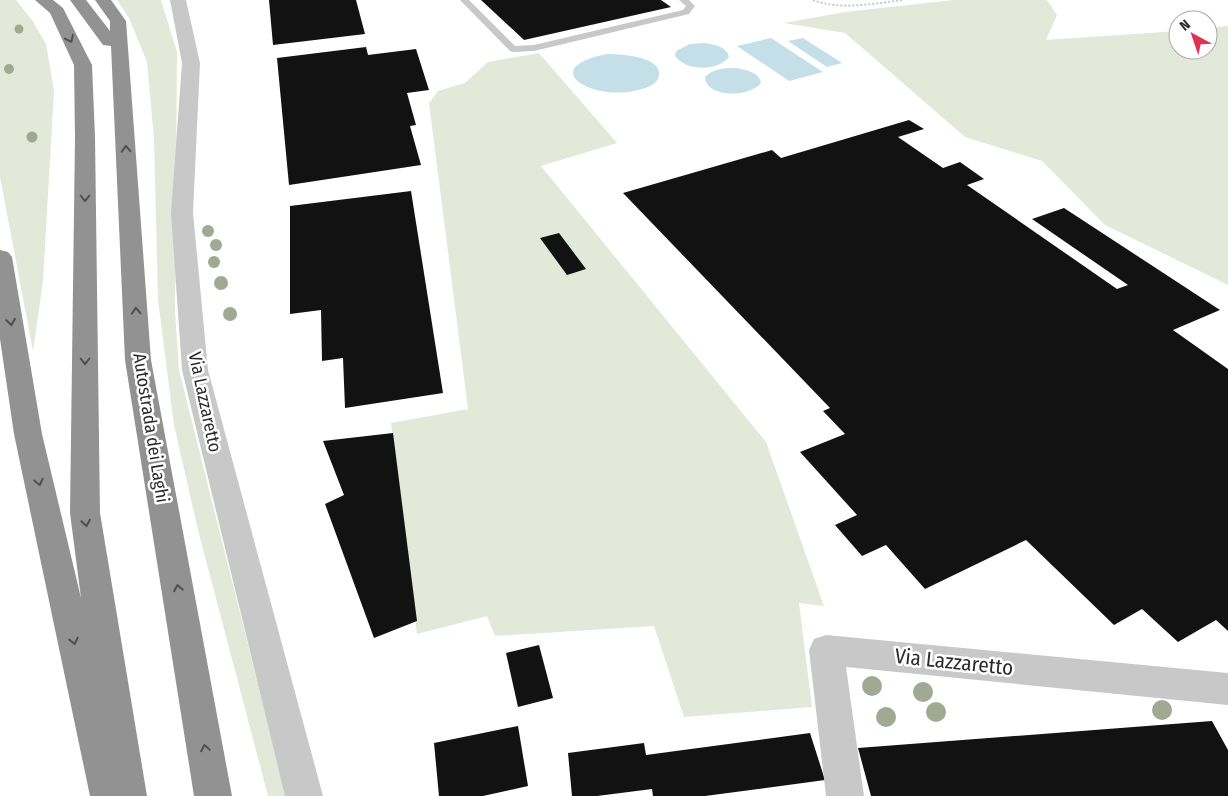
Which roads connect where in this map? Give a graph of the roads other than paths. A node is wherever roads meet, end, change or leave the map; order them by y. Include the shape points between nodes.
1 (42, 0) edge
2 (78, 0) edge
3 (103, 0) edge
4 (178, 0) edge
5 (464, 0) edge
6 (683, 0) edge
7 (121, 56) junction
8 (0, 257) edge
9 (1228, 689) edge
10 (109, 796) edge
11 (128, 796) edge
12 (214, 796) edge
13 (304, 796) edge
14 (844, 796) edge

1 -> 11 highway via 57,11 82,65 85,137 85,513
2 - 7 highway
3 - 7 highway, Autostrada dei Laghi via 118,21
4 - 13 street, Via Lazzaretto via 191,63 182,213 195,370
5 - 6 lane via 514,49 534,48 686,12 691,6
12 -> 7 highway, Autostrada dei Laghi via 138,360
8 -> 10 highway via 28,434
9 - 14 street, Via Lazzaretto via 826,650

